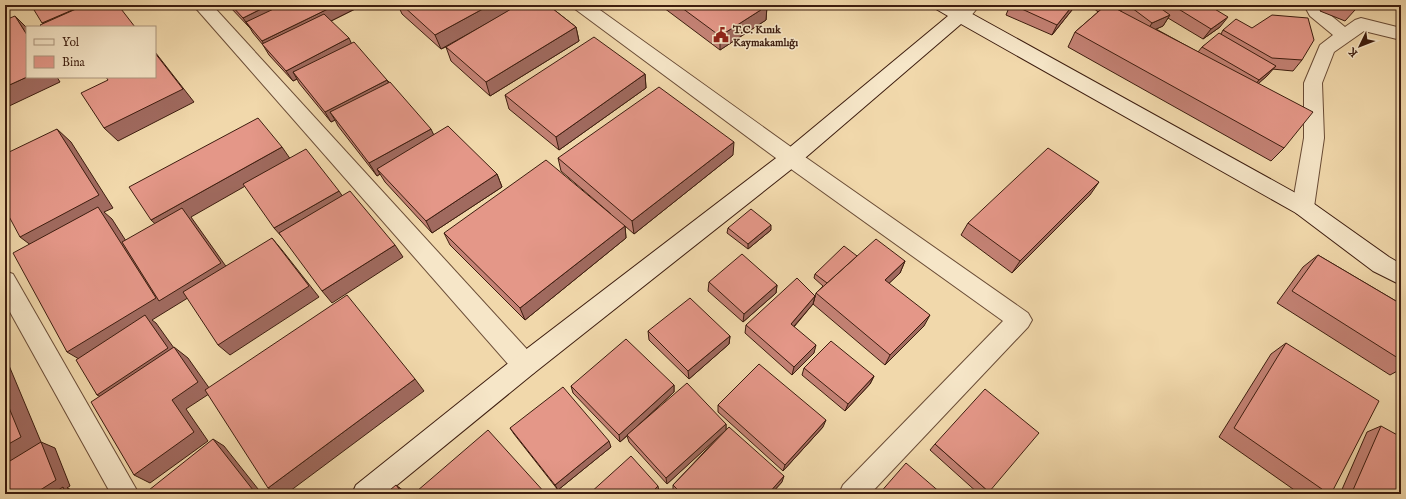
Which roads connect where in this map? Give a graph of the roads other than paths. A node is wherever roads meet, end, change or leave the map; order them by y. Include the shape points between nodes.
1 (202, 5) edge
2 (581, 5) edge
3 (1313, 5) edge
4 (957, 9) edge
5 (1401, 34) edge
6 (1345, 36) junction
7 (792, 158) junction
8 (1303, 207) junction
9 (1401, 275) edge
10 (5, 281) edge
11 (525, 365) junction
12 (126, 494) edge
13 (365, 494) edge
14 (852, 494) edge

1 - 11 street
2 - 7 street
3 - 6 street via 1316,12
4 - 7 street
4 - 8 street
5 - 6 street via 1361,24
6 - 8 street via 1326,49 1313,83 1314,138
7 - 11 street
7 - 14 street via 1020,320
8 - 9 street via 1380,264
10 - 12 street
11 - 13 street

